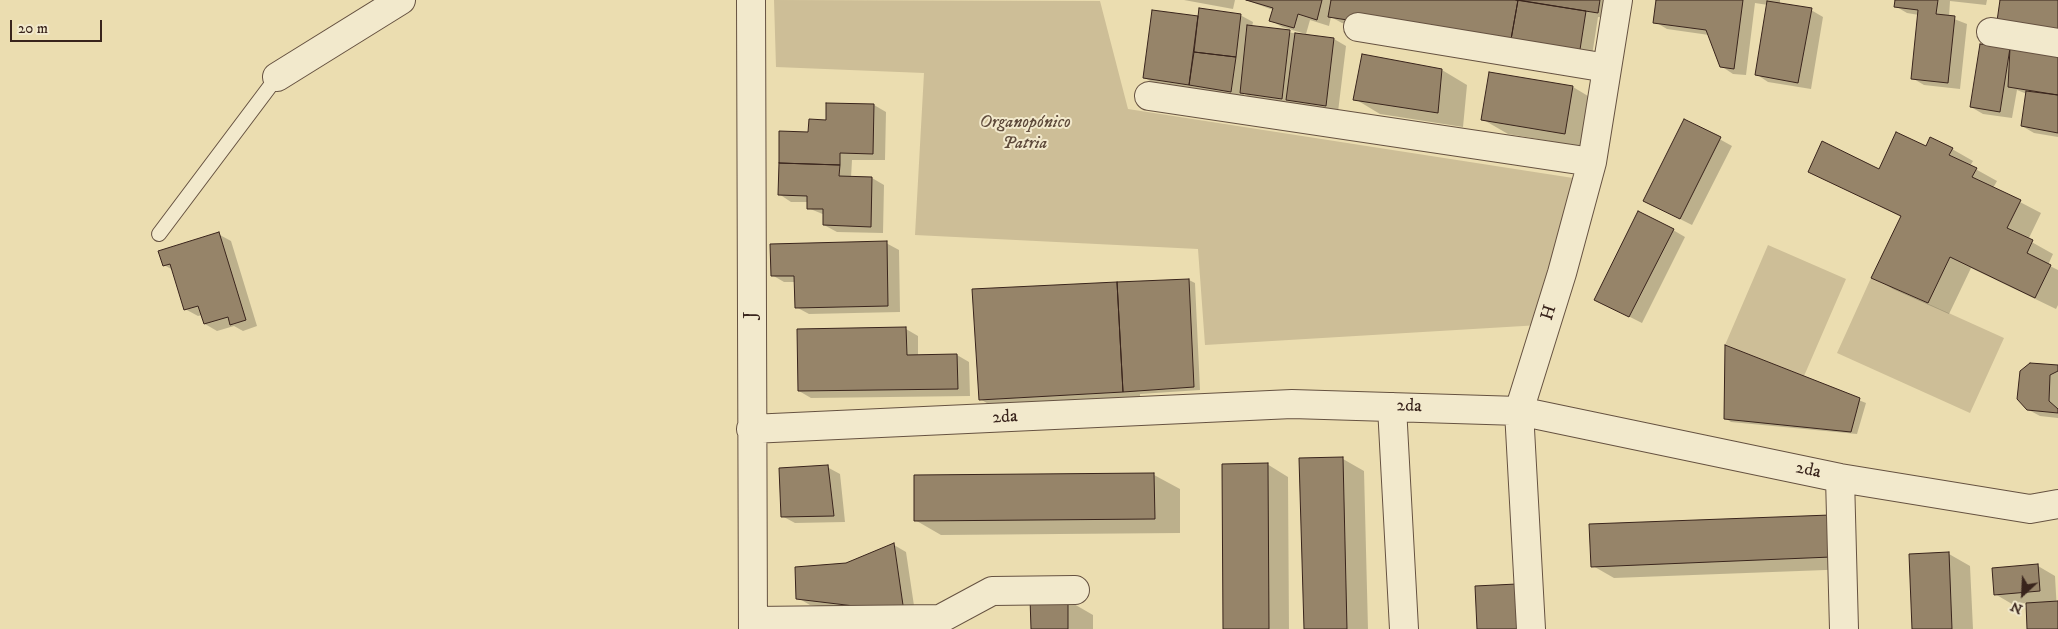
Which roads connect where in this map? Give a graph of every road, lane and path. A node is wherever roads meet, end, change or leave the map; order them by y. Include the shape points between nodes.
1 (401, 0) edge
2 (751, 0) edge
3 (1618, 0) edge
4 (1358, 28) dead end
5 (1991, 32) dead end
6 (2058, 43) edge
7 (1607, 68) junction
8 (277, 77) joint
9 (1149, 96) dead end
10 (1592, 162) junction
11 (159, 234) dead end
12 (1392, 406) junction
13 (1519, 411) junction
14 (751, 429) junction
15 (1840, 478) junction
16 (2058, 504) edge
17 (1075, 590) dead end
18 (753, 625) edge
19 (1404, 629) edge
20 (1531, 629) edge
21 (1844, 629) edge

1 - 8 street
2 - 14 street, J
3 - 7 street, H
4 - 7 street
5 - 6 street
7 - 10 street, H
8 - 11 lane
9 - 10 street
10 - 13 street, H
12 - 13 street, 2da
12 - 14 street, 2da via 1292,404
12 - 19 street
13 - 15 street, 2da
13 - 20 street, H
14 - 18 street, J
15 - 16 street, 2da via 2030,509
15 - 21 street
17 - 18 street via 992,591 940,619

